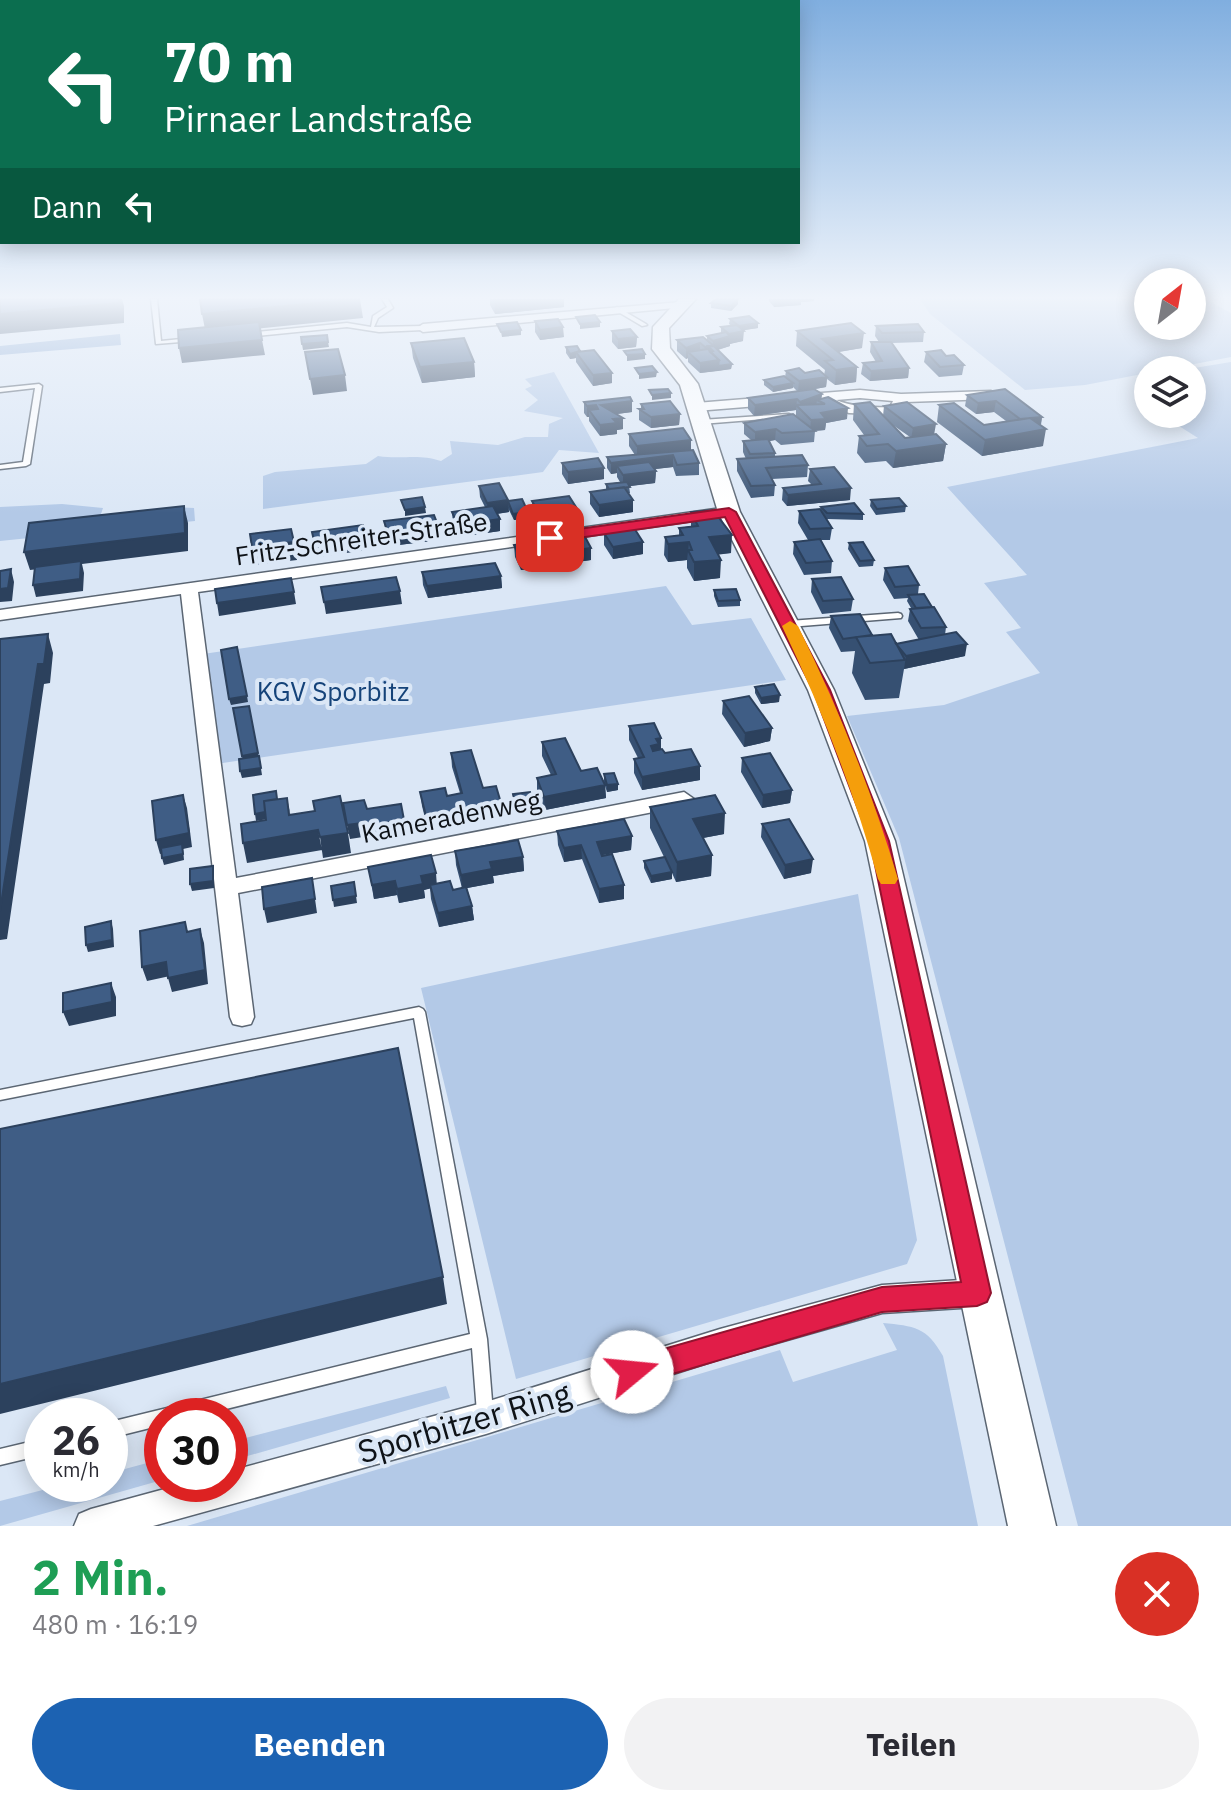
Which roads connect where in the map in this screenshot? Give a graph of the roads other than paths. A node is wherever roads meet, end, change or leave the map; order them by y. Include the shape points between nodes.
1 (678, 370) edge
2 (0, 390) edge
3 (994, 395) edge
4 (698, 415) junction
5 (789, 416) edge
6 (0, 467) edge
7 (729, 512) junction
8 (189, 589) junction
9 (0, 615) edge
10 (898, 616) dead end
11 (789, 624) junction
12 (684, 799) edge
13 (228, 887) junction
14 (242, 1017) dead end
15 (0, 1095) edge
16 (977, 1293) junction
17 (479, 1339) junction
18 (238, 1398) edge
19 (486, 1418) junction
20 (24, 1451) edge
21 (0, 1457) edge
22 (91, 1526) edge
23 (1032, 1526) edge

1 - 4 street via 689,384
2 - 6 lane via 39,386 26,464
3 - 4 street via 901,398 895,411 859,413 820,396
4 - 5 lane
4 - 7 street
7 - 8 street, Fritz-Schreiter-Straße
7 - 11 street
8 - 9 street, Fritz-Schreiter-Straße
8 - 13 street
10 - 11 lane
11 - 16 street via 880,841
12 - 13 street, Kameradenweg
13 - 14 street
15 - 17 lane via 419,1012
16 - 19 street, Sporbitzer Ring via 882,1299
16 - 23 street
17 - 18 lane
17 - 19 lane
19 - 22 street, Sporbitzer Ring
20 - 21 lane

